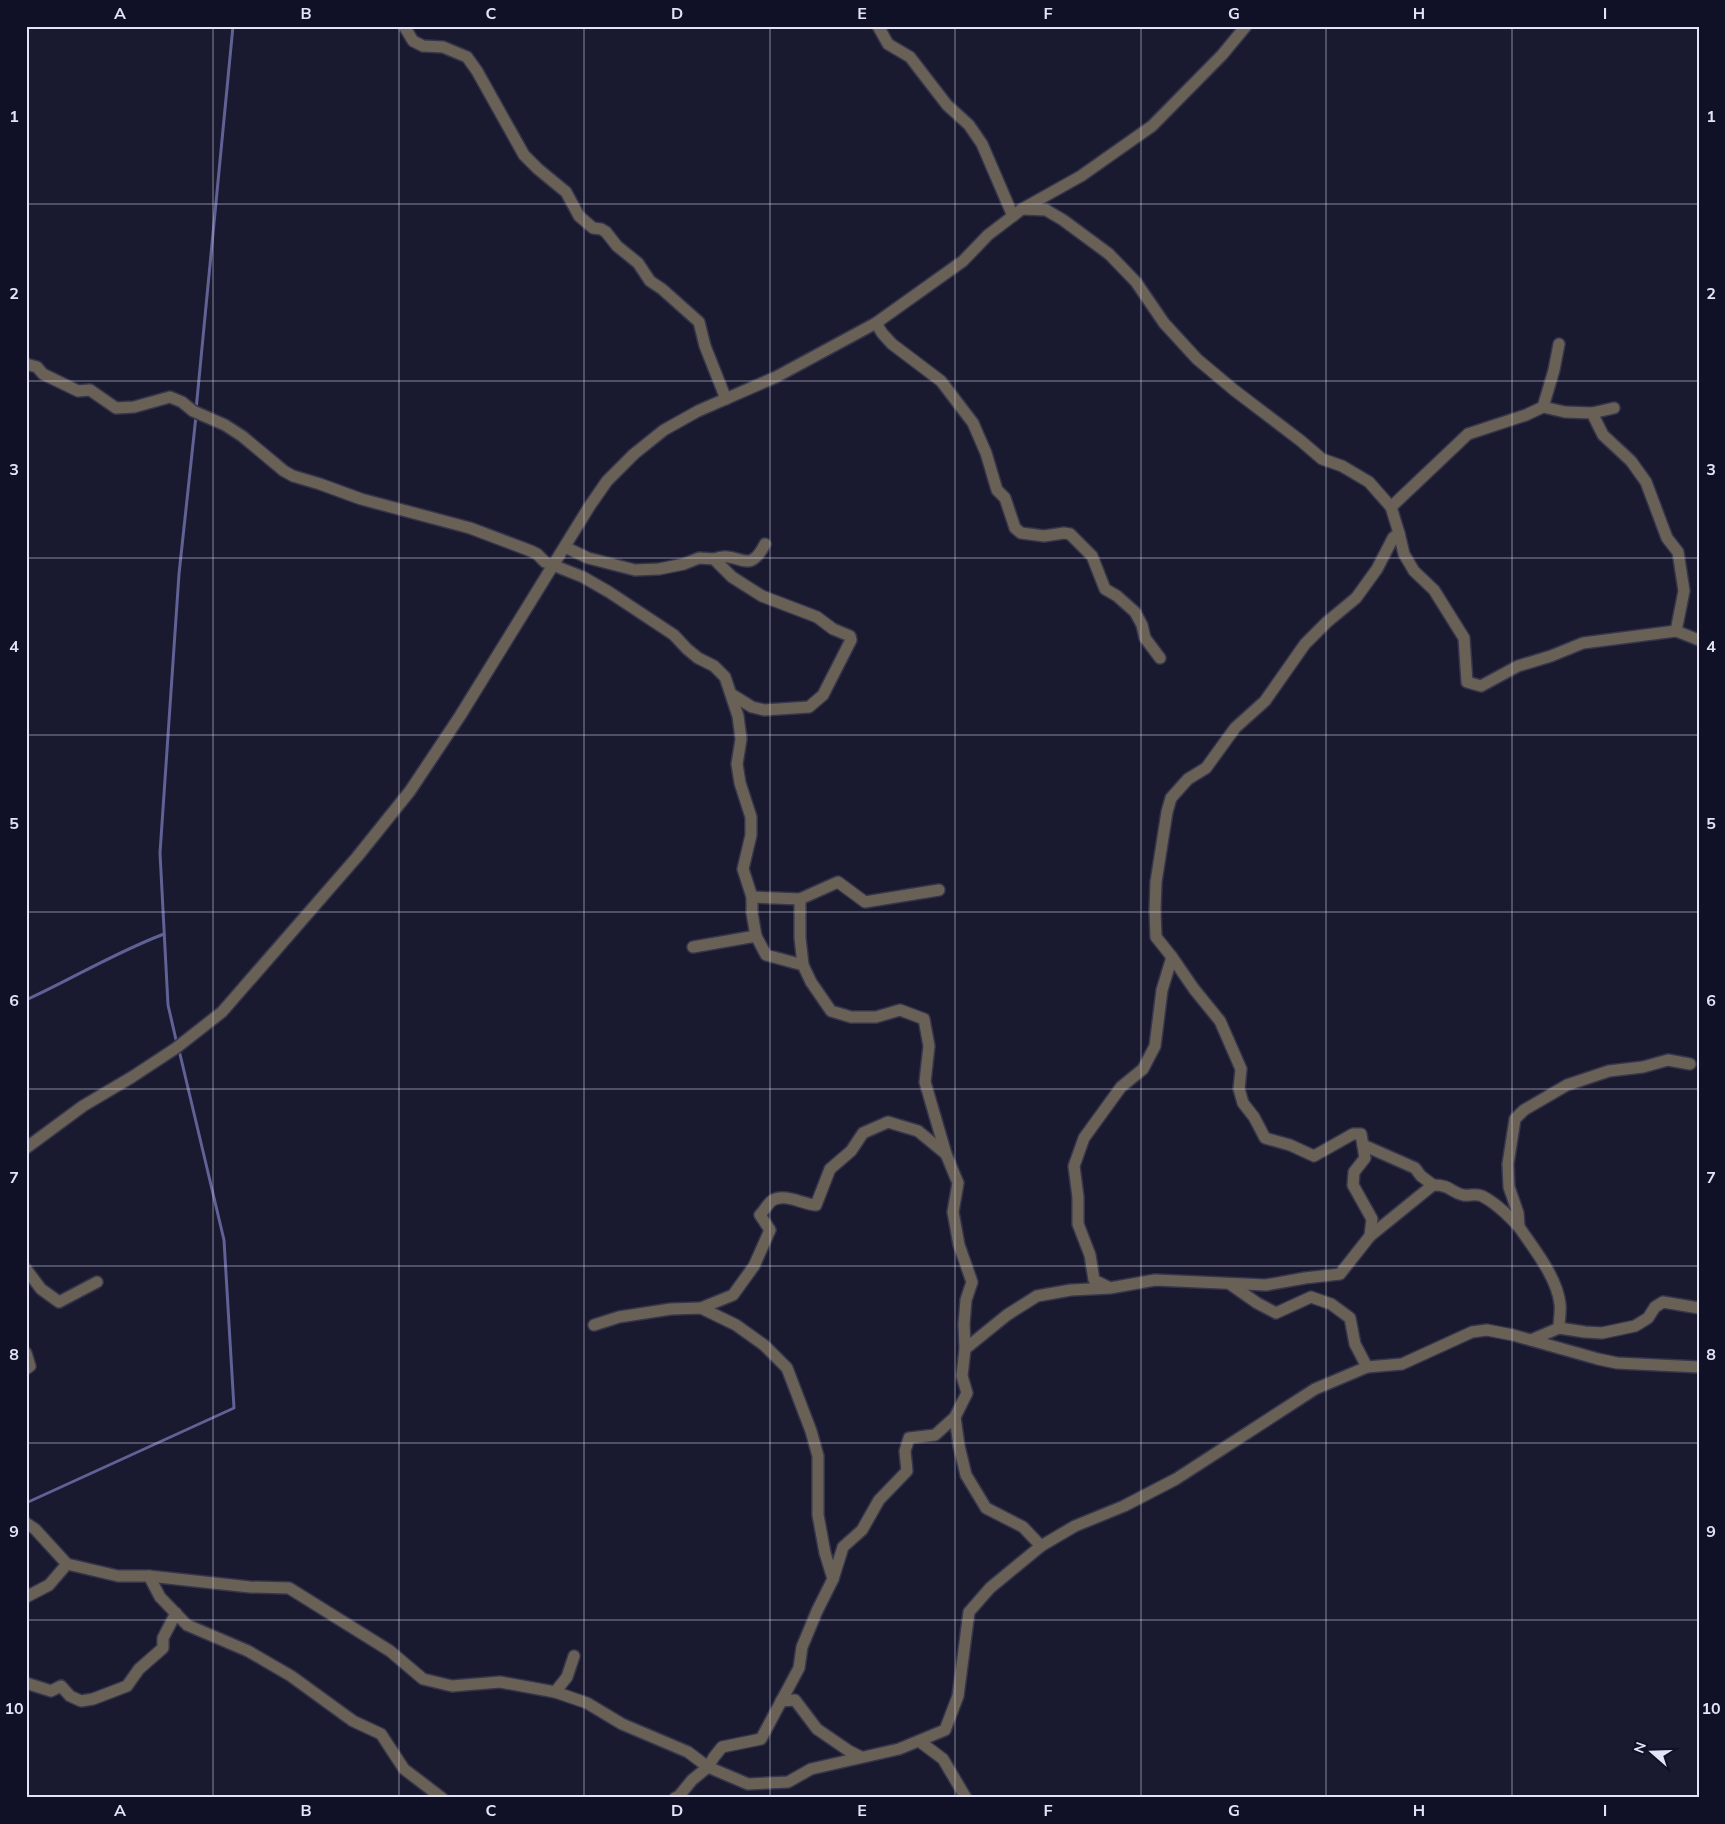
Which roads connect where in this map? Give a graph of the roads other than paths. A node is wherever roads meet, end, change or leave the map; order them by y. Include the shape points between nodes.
1 (404, 26) edge
2 (878, 26) edge
3 (1246, 26) edge
4 (1017, 212) junction
5 (876, 323) junction
6 (1559, 344) dead end
7 (26, 364) edge
8 (726, 399) junction
9 (1543, 407) junction
10 (1610, 409) dead end
11 (1594, 417) junction
12 (1391, 507) junction
13 (1399, 534) junction
14 (765, 544) dead end
15 (565, 547) junction
16 (714, 559) junction
17 (554, 565) junction
18 (1676, 631) junction
19 (1699, 640) edge
20 (1160, 658) dead end
21 (731, 694) junction
22 (939, 890) dead end
23 (752, 897) junction
24 (800, 899) junction
25 (756, 936) junction
26 (693, 947) dead end
27 (1172, 957) junction
28 (803, 965) junction
29 (1690, 1064) dead end
30 (1363, 1145) junction
31 (26, 1148) edge
32 (946, 1154) junction
33 (1433, 1185) junction
34 (1519, 1227) junction
35 (1370, 1236) junction
36 (26, 1269) edge
37 (97, 1282) dead end
38 (1230, 1284) junction
39 (1110, 1288) junction
40 (701, 1308) junction
41 (1699, 1308) edge
42 (594, 1325) dead end
43 (1559, 1328) junction
44 (1531, 1340) junction
45 (965, 1349) junction
46 (26, 1353) edge
47 (1367, 1367) junction
48 (1699, 1367) edge
49 (26, 1369) edge
50 (955, 1417) junction
51 (26, 1523) edge
52 (1041, 1546) junction
53 (67, 1564) junction
54 (149, 1576) junction
55 (833, 1579) junction
56 (26, 1597) edge
57 (176, 1613) junction
58 (574, 1656) dead end
59 (26, 1683) edge
60 (555, 1692) junction
61 (781, 1701) junction
62 (919, 1740) junction
63 (861, 1757) junction
64 (708, 1767) junction
65 (442, 1798) edge
66 (675, 1798) edge
67 (966, 1798) edge

1 - 8 street via 413,41 424,46 443,47 467,57 524,155 566,192 579,216 592,228 606,232 617,246 638,262 650,281 699,322
2 - 4 street via 888,44 910,57 947,105 969,126 982,144
3 - 4 street via 1152,126 1081,176
4 - 5 street via 963,261
4 - 12 street via 1046,210 1110,254 1197,360 1322,459 1342,466 1369,482
5 - 8 street
5 - 20 street via 892,344 941,381 972,423 1015,528 1021,533 1044,536 1070,534 1092,556 1105,590 1135,612 1145,638
6 - 9 street
7 - 17 street via 37,367 43,374 78,392 90,390 116,408 170,397 242,436 292,476 361,499 470,528 531,551
8 - 15 street via 664,430 634,454 607,481
9 - 11 street
9 - 12 street via 1468,434
10 - 11 street
11 - 18 street via 1603,435 1631,461 1646,482 1667,538 1678,552 1684,591
12 - 13 street
13 - 18 street via 1404,554 1414,571 1434,590 1464,638 1467,682 1480,686 1518,666 1583,643
13 - 27 street via 1392,538 1377,569 1356,598 1305,644 1265,701 1235,728 1206,768 1188,778 1171,798 1154,910 1156,937
14 - 16 street via 756,560 751,562 726,556
15 - 16 street via 588,558 635,570 684,564 699,558
15 - 17 street
16 - 21 street via 732,577 762,596 817,617 850,636 851,640 823,695 809,707 764,710 752,707
17 - 21 street via 609,592 674,635 698,658 714,666 725,678
17 - 31 street via 410,792 222,1012 176,1048 83,1106
18 - 19 street
21 - 23 street via 738,716 740,783 751,817 751,835 743,869
22 - 24 street via 865,902 838,882
23 - 24 street
23 - 25 street
24 - 28 street
25 - 26 street
25 - 28 street via 766,956
27 - 30 street via 1220,1021 1240,1069 1239,1089 1243,1103 1266,1138 1314,1156 1353,1134 1361,1134
27 - 39 street via 1162,990 1154,1046 1143,1069 1121,1087 1084,1138 1074,1166 1078,1224 1090,1255 1094,1280
28 - 32 street via 831,1011 851,1017 876,1017 900,1010 924,1019 929,1046 925,1082
29 - 34 street via 1668,1060 1609,1071 1567,1085 1524,1110 1515,1119 1508,1164 1508,1188 1518,1213
30 - 33 street via 1415,1168
30 - 35 street via 1365,1158 1354,1172 1353,1185 1372,1219
32 - 40 street via 918,1131 888,1122 863,1133 851,1151 830,1169 816,1205 787,1197 773,1200 760,1215 770,1230 754,1266 733,1295
32 - 45 street via 958,1183 954,1212 972,1282 966,1300
33 - 34 street via 1444,1185 1464,1195 1482,1196
33 - 35 street
34 - 43 street via 1558,1291
35 - 38 street via 1340,1274 1266,1285
36 - 37 street via 42,1289 59,1302
38 - 39 street via 1154,1280
38 - 47 street via 1276,1313 1311,1297 1331,1304 1350,1318 1355,1344
39 - 45 street via 1037,1296
40 - 42 street via 628,1315
40 - 55 street via 736,1325 764,1345 787,1368 818,1456 818,1515
41 - 43 street via 1663,1302 1635,1326 1602,1333
43 - 44 street
44 - 47 street via 1487,1330 1472,1332 1402,1364
44 - 48 street via 1617,1362
45 - 50 street via 962,1376 967,1393
46 - 49 street via 30,1366
47 - 52 street via 1315,1389 1176,1479 1124,1506 1075,1526
50 - 52 street via 966,1475 986,1508 1023,1527
50 - 55 street via 935,1436 910,1438 905,1451 908,1471 879,1500 862,1530 844,1547
51 - 53 street
52 - 62 street via 990,1588 970,1612 958,1696 945,1730
53 - 54 street via 118,1576
53 - 56 street via 49,1584
54 - 57 street via 160,1597
54 - 60 street via 289,1588 390,1651 423,1679 452,1686 500,1682
55 - 61 street via 802,1647 799,1668
57 - 59 street via 163,1638 163,1648 139,1669 127,1686 82,1701 70,1696 61,1686 51,1691
57 - 65 street via 186,1625 248,1651 291,1676 352,1721 381,1734 404,1769
58 - 60 street via 567,1677
60 - 64 street via 586,1703 622,1724 688,1752
61 - 63 street via 795,1700 818,1729
61 - 64 street via 761,1738 722,1747
62 - 63 street via 899,1749
62 - 67 street via 943,1759
63 - 64 street via 811,1769 788,1782 748,1784
64 - 66 street

